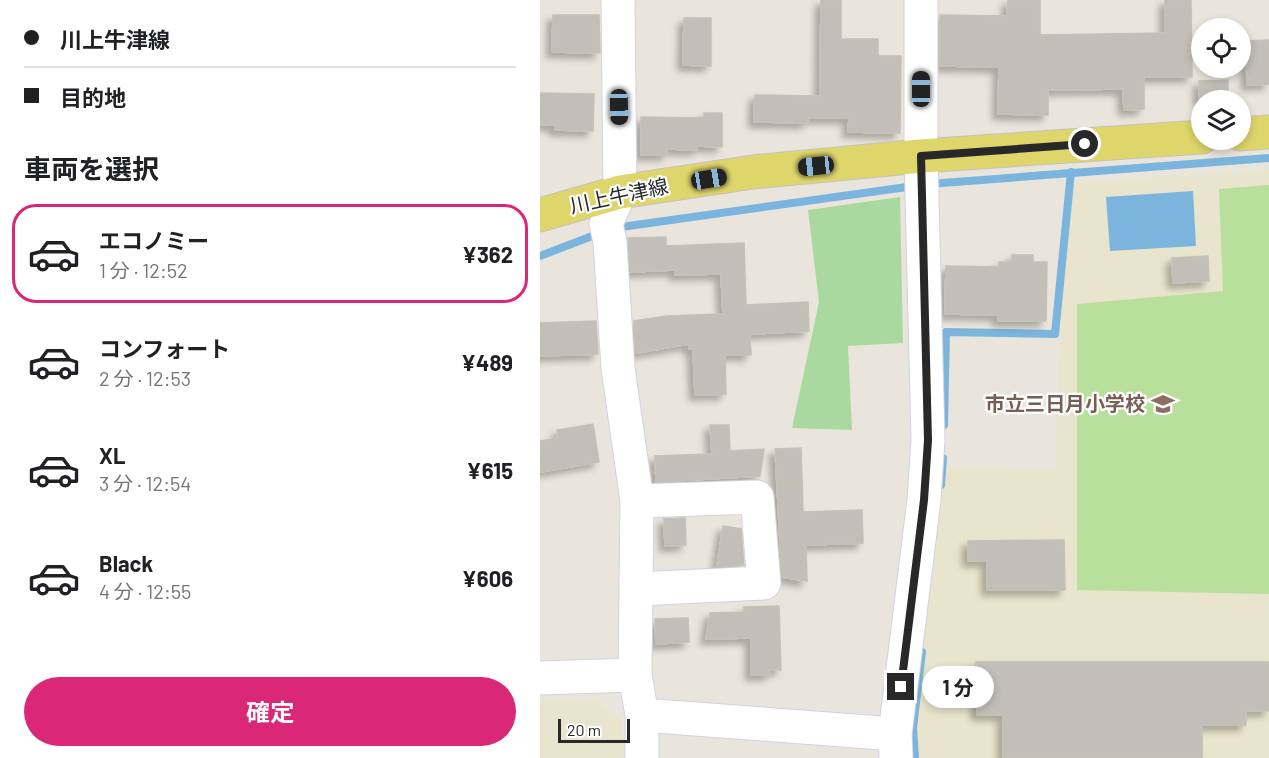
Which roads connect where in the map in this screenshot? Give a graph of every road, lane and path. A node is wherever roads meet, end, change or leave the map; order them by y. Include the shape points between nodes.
1 (618, 0) edge
2 (921, 0) edge
3 (1269, 132) edge
4 (1251, 133) edge
5 (1191, 138) edge
6 (921, 176) junction
7 (620, 192) junction
8 (540, 215) edge
9 (637, 501) junction
10 (636, 589) junction
11 (635, 675) junction
12 (540, 678) edge
13 (642, 715) junction
14 (896, 746) edge
15 (642, 758) edge

1 - 7 street
2 - 6 street
3 - 4 main road
5 - 6 main road, 川上牛津線
6 - 7 main road, 川上牛津線 via 753,172
6 - 14 street via 928,440
7 - 8 main road, 川上牛津線
7 - 9 street via 608,233 618,368
9 - 10 street
9 - 10 street via 757,497 764,583
10 - 11 street
11 - 12 street
11 - 13 street
13 - 14 street
13 - 15 street

